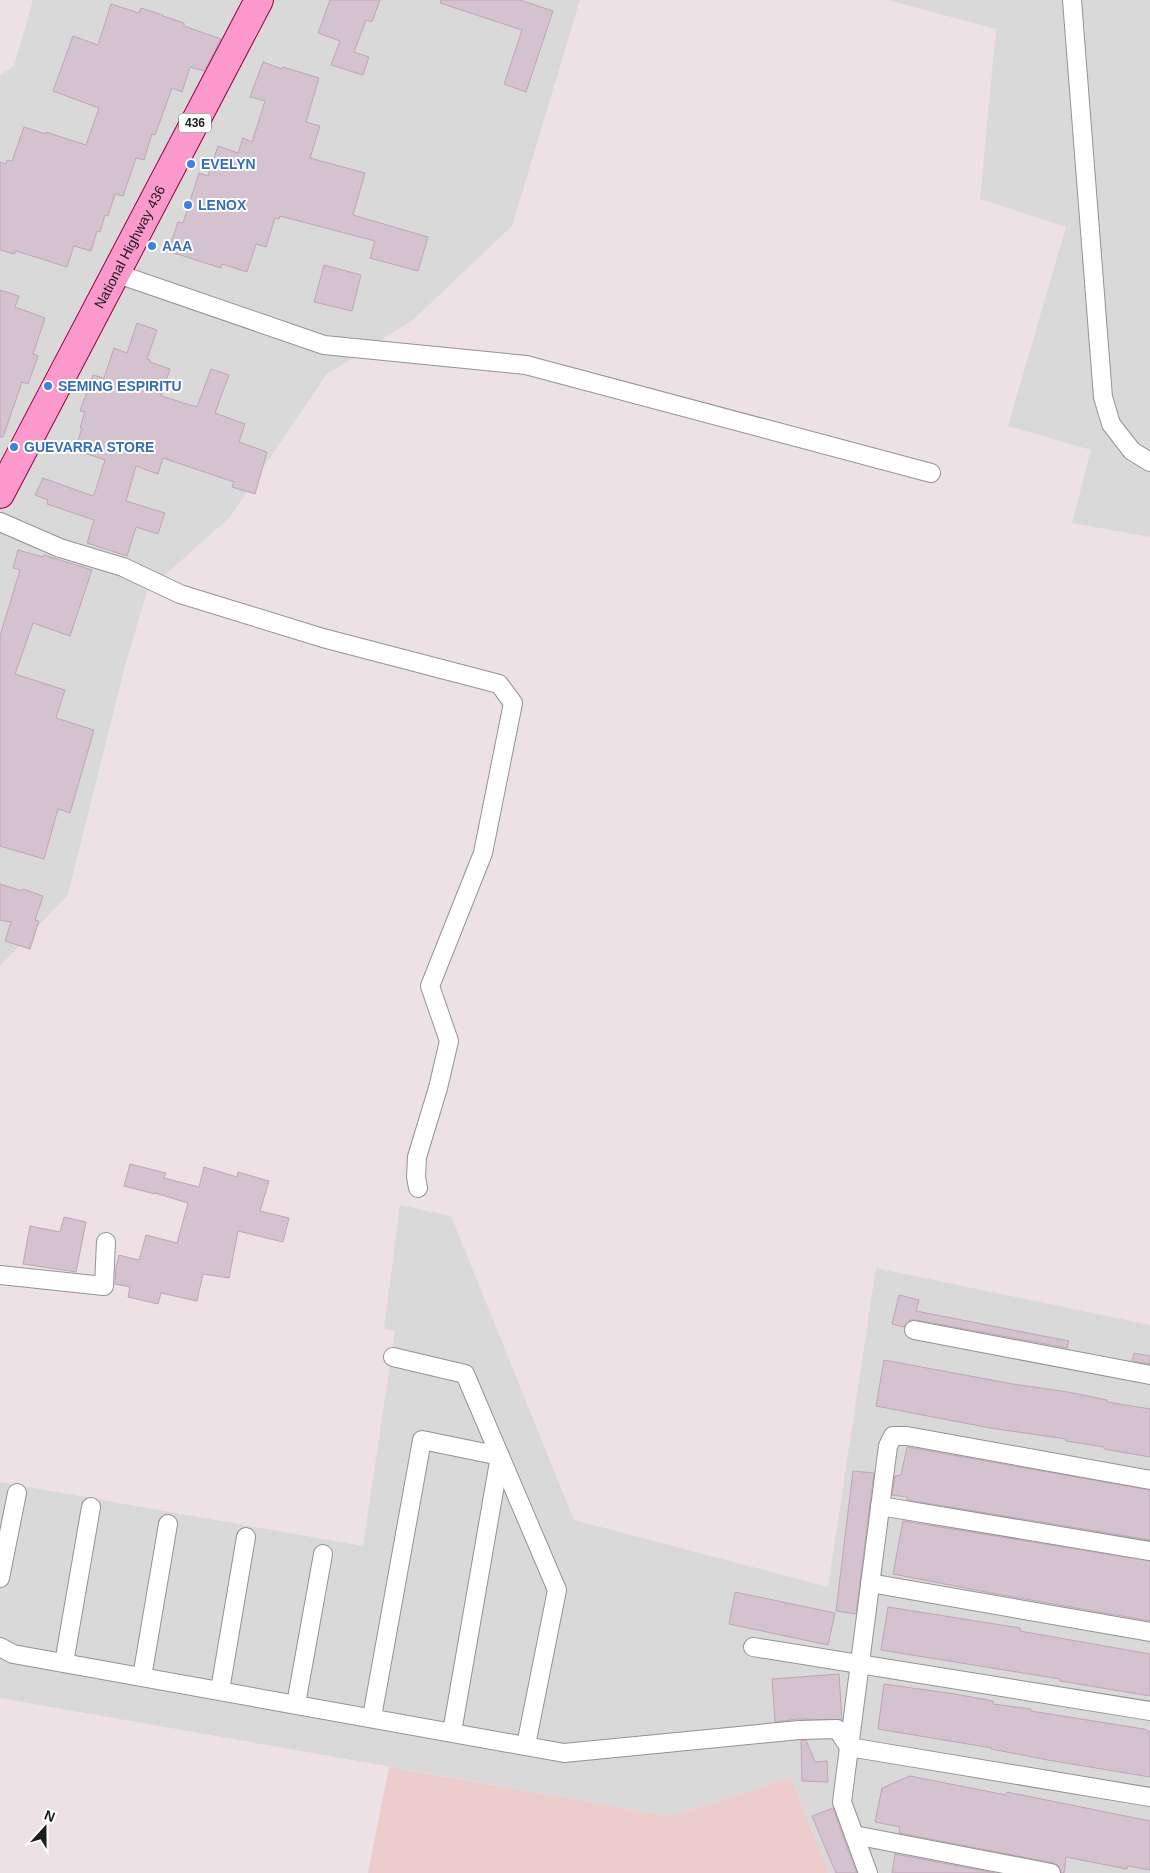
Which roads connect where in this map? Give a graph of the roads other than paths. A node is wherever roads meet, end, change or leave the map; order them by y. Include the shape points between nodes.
1 (259, 0) edge
2 (1072, 0) edge
3 (115, 273) junction
4 (1150, 462) edge
5 (931, 473) dead end
6 (0, 494) edge
7 (0, 522) edge
8 (418, 1188) dead end
9 (106, 1242) dead end
10 (0, 1275) edge
11 (914, 1330) dead end
12 (392, 1357) dead end
13 (1150, 1375) edge
14 (500, 1456) junction
15 (1150, 1480) edge
16 (17, 1493) dead end
17 (880, 1506) junction
18 (91, 1507) dead end
19 (168, 1524) dead end
20 (246, 1537) dead end
21 (1150, 1551) edge
22 (323, 1554) dead end
23 (0, 1578) edge
24 (870, 1583) junction
25 (1150, 1632) edge
26 (0, 1647) edge
27 (753, 1647) dead end
28 (64, 1663) junction
29 (860, 1664) junction
30 (142, 1677) junction
31 (220, 1690) junction
32 (296, 1704) junction
33 (1150, 1711) edge
34 (372, 1717) junction
35 (452, 1732) junction
36 (526, 1746) junction
37 (849, 1746) junction
38 (1150, 1797) edge
39 (854, 1835) junction
40 (868, 1873) edge
41 (1051, 1873) edge

1 - 3 main road, National Highway 436 / 436
2 - 4 street via 1103,397 1111,424 1132,450
3 - 5 street via 324,345 526,365
3 - 6 main road, National Highway 436 / 436
7 - 8 street via 60,548 123,567 180,594 323,638 498,684 514,703 484,853 430,986 449,1041 417,1157
9 - 10 street via 104,1286
11 - 13 street
12 - 14 street via 465,1374
14 - 34 street via 422,1440
14 - 35 street
14 - 36 street via 557,1590
15 - 17 street via 893,1436 888,1446
16 - 23 street
17 - 21 street
17 - 24 street
18 - 28 street
19 - 30 street
20 - 31 street
22 - 32 street
24 - 25 street
24 - 29 street
26 - 28 street via 13,1654
27 - 29 street
28 - 30 street
29 - 33 street
29 - 37 street
30 - 31 street
31 - 32 street
32 - 34 street
34 - 35 street
35 - 36 street
36 - 37 street via 564,1752 837,1728
37 - 38 street
37 - 39 street via 842,1802
39 - 40 street
39 - 41 street

